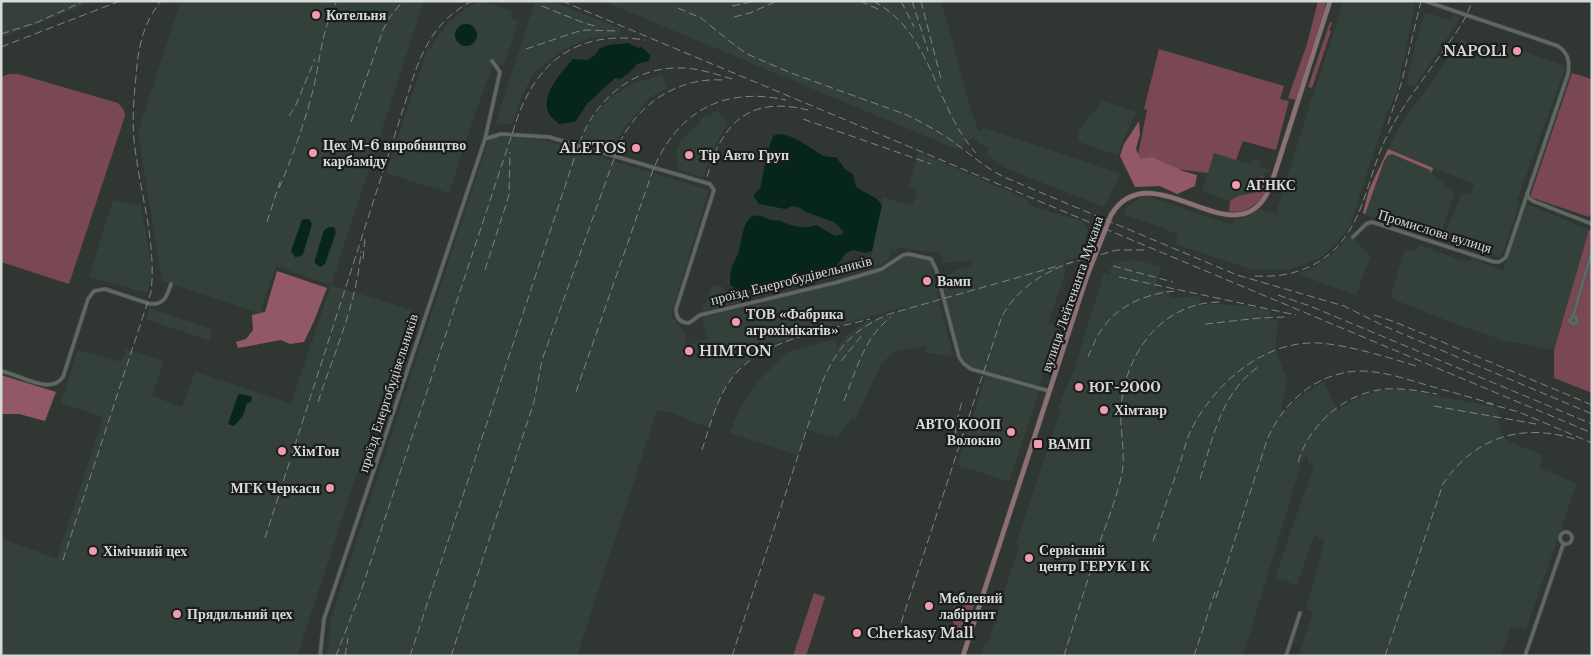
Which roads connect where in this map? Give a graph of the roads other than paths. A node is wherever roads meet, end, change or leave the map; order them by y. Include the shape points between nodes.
1 (1330, 1) edge
2 (1425, 1) edge
3 (492, 61) dead end
4 (485, 139) junction
5 (1527, 193) junction
6 (1592, 224) edge
7 (1354, 237) dead end
8 (1592, 251) edge
9 (171, 284) dead end
10 (1573, 316) dead end
11 (1, 372) edge
12 (1050, 392) junction
13 (1563, 545) junction
14 (1300, 613) dead end
15 (320, 656) edge
16 (962, 656) edge
17 (1286, 656) edge
18 (1525, 656) edge

1 - 12 main road, вулиця Лейтенанта Мукана via 1264,200 1248,212 1236,215 1150,192 1135,194 1120,203 1102,233
2 - 5 street, Промислова вулиця via 1558,46 1565,52 1569,62 1568,74
3 - 4 street, проїзд Енергобудівельників via 500,72
4 - 12 street, проїзд Енергобудівельників via 501,134 549,138 710,184 714,190 676,309 679,320 689,323 700,314 838,282 882,269 903,255 926,257 931,259 936,269 956,350 964,364 971,370
4 - 15 street, проїзд Енергобудівельників via 324,619
5 - 6 street via 1533,201
5 - 7 street, Промислова вулиця via 1506,257 1497,263 1372,222
8 - 10 street
9 - 11 street via 165,299 158,304 105,289 94,291 88,299 64,377 58,384 47,386
12 - 16 main road, вулиця Лейтенанта Мукана
13 - 13 street via 1571,542 1569,533 1560,536
13 - 18 street
14 - 17 street

